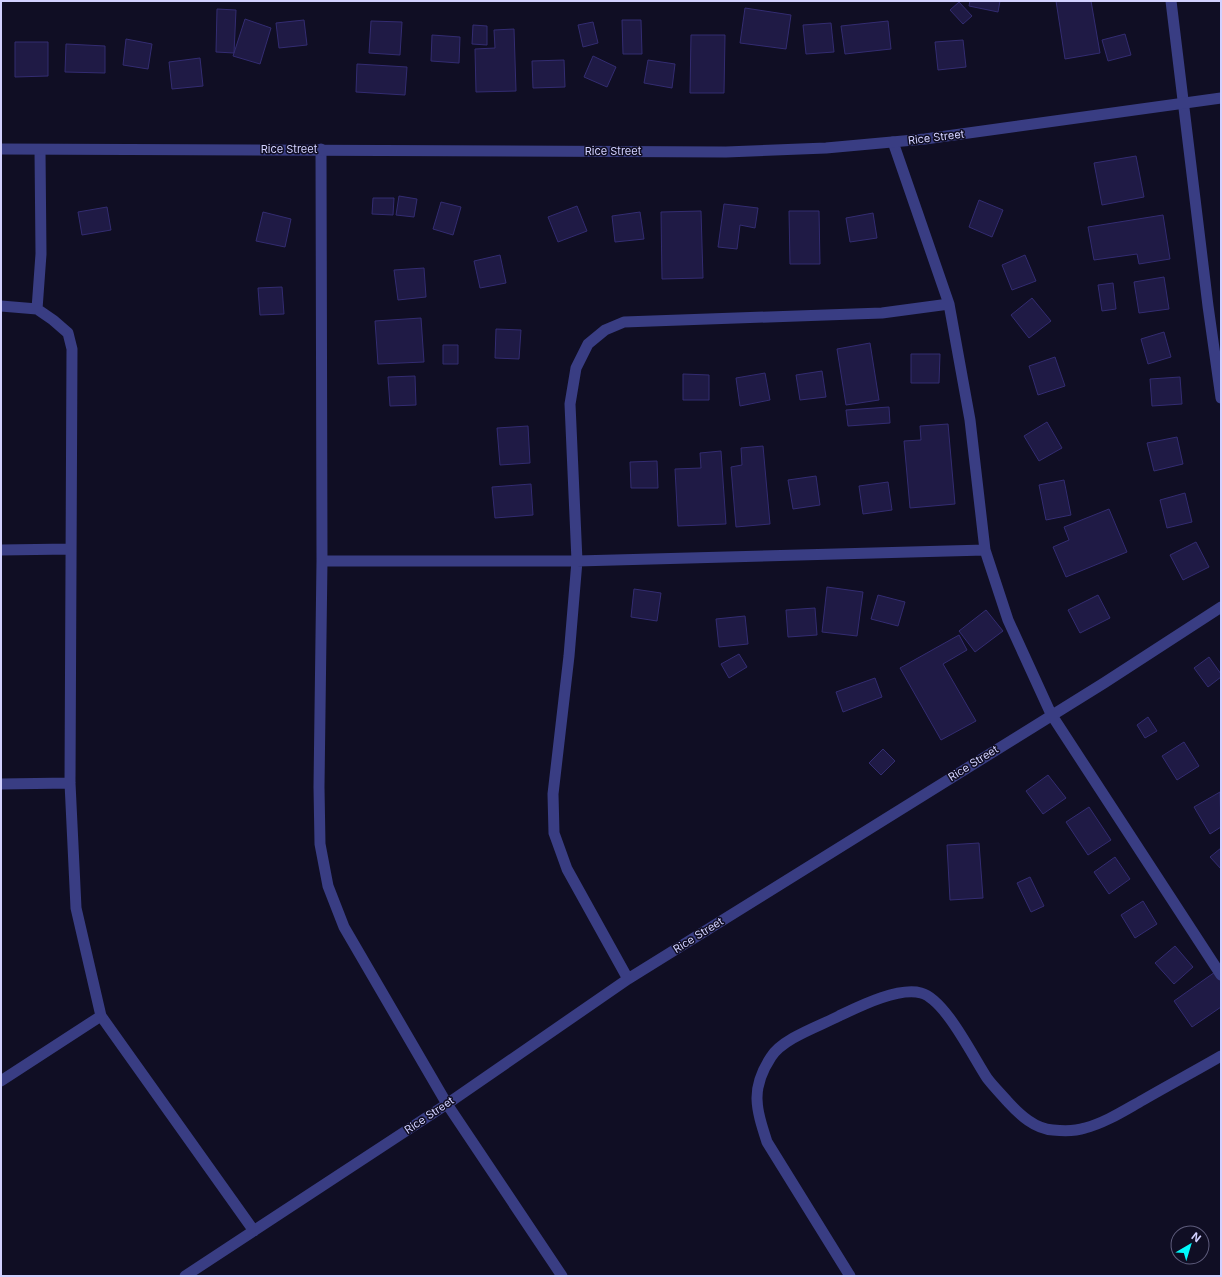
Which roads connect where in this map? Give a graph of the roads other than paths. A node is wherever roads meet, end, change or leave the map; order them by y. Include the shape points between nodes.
1 (1171, 1) edge
2 (1221, 98) edge
3 (1183, 104) junction
4 (893, 142) junction
5 (1, 149) edge
6 (321, 149) junction
7 (40, 150) junction
8 (949, 304) junction
9 (1, 306) edge
10 (38, 309) junction
11 (1221, 398) edge
12 (70, 549) junction
13 (1, 550) edge
14 (985, 550) junction
15 (322, 561) junction
16 (577, 561) junction
17 (1221, 607) edge
18 (1051, 714) junction
19 (1, 784) edge
20 (70, 784) junction
21 (1221, 975) edge
22 (628, 979) junction
23 (100, 1016) junction
24 (1221, 1056) edge
25 (1, 1081) edge
26 (447, 1104) junction
27 (254, 1231) junction
28 (184, 1276) edge
29 (562, 1276) edge
30 (850, 1276) edge

1 - 3 street
2 - 3 street, Rice Street
3 - 4 street, Rice Street
3 - 11 street
4 - 6 street, Rice Street via 726,152
4 - 8 street
5 - 7 street, Rice Street
6 - 7 street, Rice Street
6 - 15 street
7 - 10 street via 41,254
8 - 14 street via 970,420
8 - 16 street via 882,313 624,322 605,330 588,344 576,368 570,404
9 - 10 street
10 - 12 street via 68,333 72,349
12 - 13 street
12 - 20 street
14 - 16 street
14 - 18 street via 1008,620
15 - 16 street
15 - 26 street via 319,794 320,844 328,886 344,927
16 - 22 street via 553,794 554,833 567,869
17 - 18 street, Rice Street
18 - 21 street
18 - 22 street, Rice Street
19 - 20 street
20 - 23 street via 76,908
22 - 26 street, Rice Street
23 - 25 street
23 - 27 street
24 - 30 street via 1117,1114 1084,1128 1052,1130 1034,1125 1016,1110 988,1079 936,1000 921,993 903,992 884,997 784,1044 772,1055 760,1077 755,1100 760,1120 767,1142
26 - 27 street, Rice Street
26 - 29 street
27 - 28 street, Rice Street

